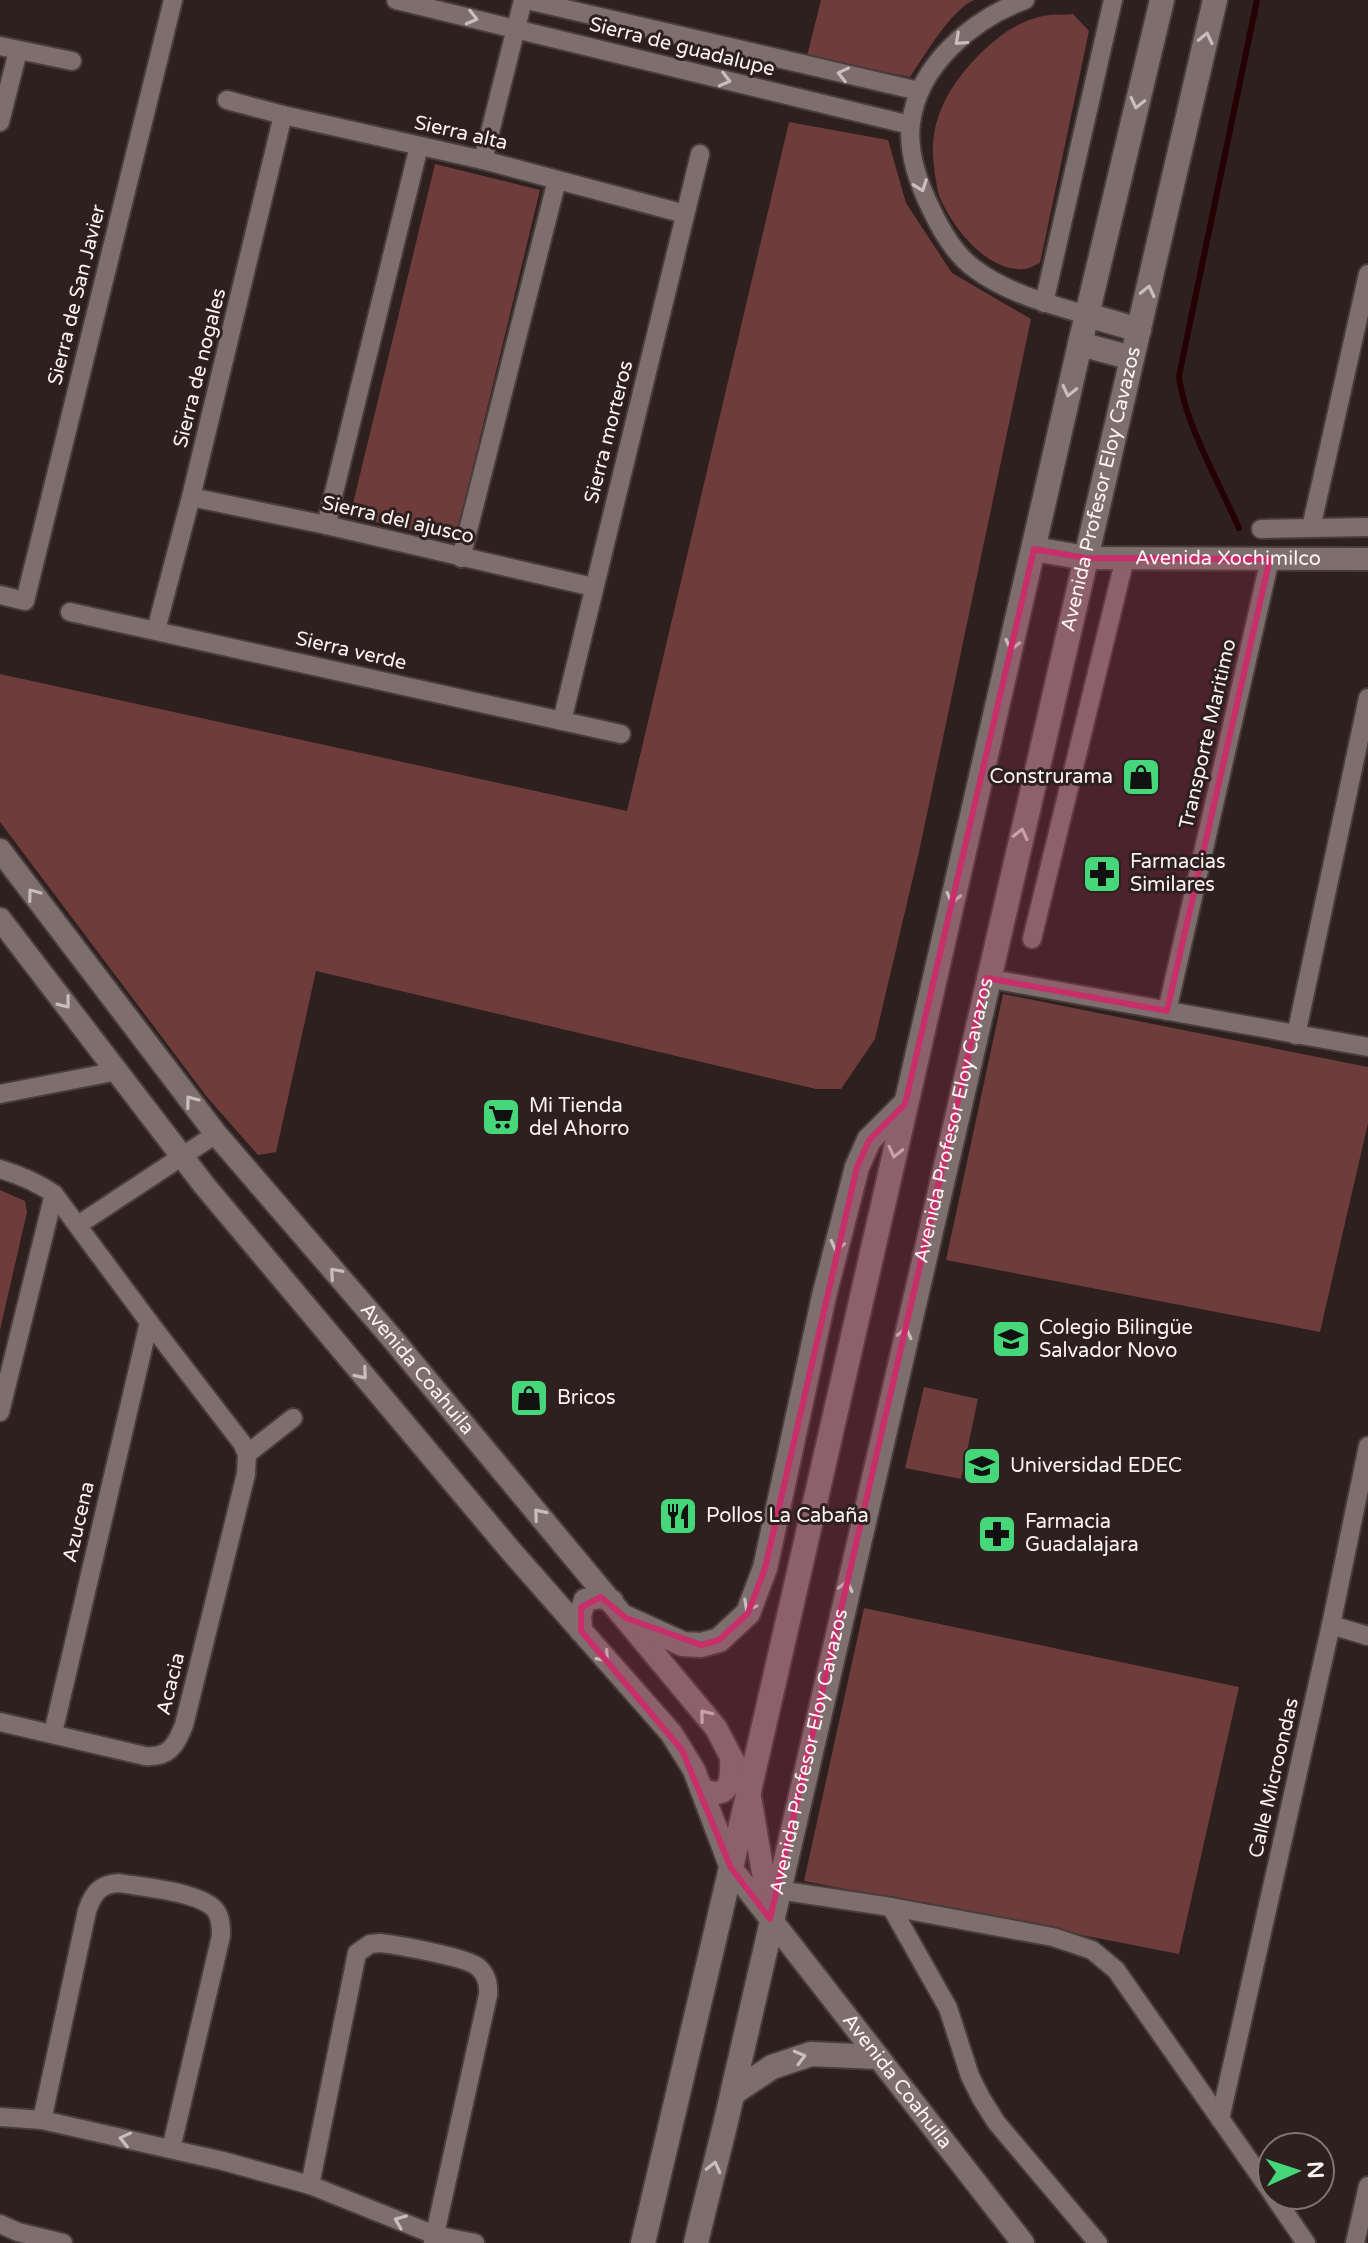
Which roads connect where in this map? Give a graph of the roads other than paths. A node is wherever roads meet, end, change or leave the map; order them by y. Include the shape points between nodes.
1 (173, 0) edge
2 (396, 0) edge
3 (525, 0) edge
4 (1025, 0) edge
5 (1113, 0) edge
6 (1162, 0) edge
7 (1215, 0) edge
8 (516, 29) junction
9 (9, 48) edge
10 (72, 61) dead end
11 (919, 91) junction
12 (227, 100) dead end
13 (283, 115) junction
14 (0, 122) edge
15 (910, 125) junction
16 (419, 146) junction
17 (700, 154) dead end
18 (483, 160) junction
19 (557, 180) junction
20 (685, 214) junction
21 (1368, 274) edge
22 (1044, 303) junction
23 (1087, 315) junction
24 (1139, 330) junction
25 (1080, 344) junction
26 (1132, 358) junction
27 (191, 497) junction
28 (326, 525) junction
29 (1368, 527) edge
30 (1311, 528) junction
31 (1261, 529) dead end
32 (1034, 549) junction
33 (461, 558) junction
34 (1086, 558) junction
35 (1125, 558) junction
36 (1270, 559) junction
37 (1368, 559) edge
38 (593, 587) junction
39 (0, 595) edge
40 (70, 612) dead end
41 (156, 630) junction
42 (1368, 698) edge
43 (562, 721) junction
44 (621, 734) dead end
45 (1, 854) edge
46 (0, 919) edge
47 (1032, 939) dead end
48 (986, 978) junction
49 (1167, 1011) junction
50 (1296, 1035) junction
51 (1368, 1047) edge
52 (118, 1071) junction
53 (0, 1094) edge
54 (905, 1104) junction
55 (216, 1134) junction
56 (182, 1157) junction
57 (0, 1169) edge
58 (54, 1194) junction
59 (78, 1225) junction
60 (149, 1322) junction
61 (0, 1412) edge
62 (293, 1418) dead end
63 (1368, 1446) edge
64 (247, 1454) junction
65 (780, 1502) junction
66 (792, 1604) junction
67 (619, 1610) junction
68 (1331, 1625) junction
69 (581, 1631) junction
70 (1368, 1636) edge
71 (0, 1722) edge
72 (53, 1733) junction
73 (731, 1756) junction
74 (702, 1789) junction
75 (749, 1791) junction
76 (731, 1868) junction
77 (778, 1890) junction
78 (891, 1907) junction
79 (770, 1919) junction
80 (877, 2057) junction
81 (733, 2093) junction
82 (0, 2117) edge
83 (1220, 2119) junction
84 (42, 2120) junction
85 (171, 2149) junction
86 (1256, 2170) edge
87 (310, 2185) junction
88 (1368, 2186) edge
89 (704, 2208) junction
90 (1284, 2211) edge
91 (0, 2224) edge
92 (17, 2237) edge
93 (434, 2239) edge
94 (63, 2243) edge
95 (475, 2243) edge
96 (643, 2243) edge
97 (687, 2243) edge
98 (696, 2243) edge
99 (1023, 2243) edge
100 (1098, 2243) edge
101 (1306, 2243) edge
102 (1355, 2243) edge

1 - 39 street, Sierra de San Javier via 25,601
2 -> 8 street, Sierra de guadalupe
3 - 8 street
11 -> 3 street, Sierra de guadalupe
4 -> 11 street via 1003,8 953,45
5 - 22 street
6 -> 23 main road
24 -> 7 main road, Avenida Profesor Eloy Cavazos
8 -> 15 street, Sierra de guadalupe
8 - 18 street
9 - 10 street
9 - 14 street
11 - 15 street
12 - 13 street, Sierra alta
13 - 16 street, Sierra alta
13 - 27 street, Sierra de nogales
15 -> 22 street via 917,177 939,227 957,252 1001,285
16 - 18 street, Sierra alta
16 - 28 street
17 - 20 street, Sierra morteros
18 - 19 street, Sierra alta
19 - 20 street, Sierra alta
19 - 33 street
20 - 38 street, Sierra morteros
21 - 30 street
22 - 23 street
23 - 24 main road
23 - 25 main road
24 - 26 main road, Avenida Profesor Eloy Cavazos
25 - 26 main road
25 -> 32 main road
26 - 34 main road, Avenida Profesor Eloy Cavazos
27 - 28 street, Sierra del ajusco
27 - 41 street, Sierra de nogales
28 - 33 street, Sierra del ajusco
29 - 30 street
30 - 31 street
32 - 34 main road
32 -> 54 main road
33 - 38 street, Sierra del ajusco
34 - 35 street, Avenida Xochimilco
48 -> 34 main road, Avenida Profesor Eloy Cavazos
35 - 36 street, Avenida Xochimilco
35 - 47 street
36 - 37 street, Avenida Xochimilco
36 - 49 street, Transporte Maritimo
38 - 43 street, Sierra morteros
40 - 41 street, Sierra verde
41 - 43 street, Sierra verde
42 - 50 street
43 - 44 street, Sierra verde
55 -> 45 street, Avenida Coahuila
46 -> 52 street, Avenida Coahuila
48 - 49 street
77 -> 48 main road, Avenida Profesor Eloy Cavazos
49 - 50 street
50 - 51 street
52 - 53 street
52 - 56 street, Avenida Coahuila
54 -> 65 main road via 869,1140 857,1167
54 -> 66 main road
55 - 56 street
67 -> 55 street, Avenida Coahuila
56 - 59 street
56 -> 69 street, Avenida Coahuila
57 - 58 street
58 - 59 street
58 - 61 street
59 - 60 street
60 - 64 street
60 - 72 street, Azucena
62 - 64 street
63 - 68 street, Calle Microondas
64 - 72 street, Acacia via 175,1745 160,1756 145,1756
65 - 66 main road
65 -> 67 main road via 748,1613 719,1640 683,1644
66 - 75 main road
67 - 69 street via 601,1597 585,1600
73 -> 67 street, Avenida Coahuila via 716,1728
68 - 70 street
68 - 83 street, Calle Microondas
69 -> 74 street, Avenida Coahuila via 671,1733
71 - 72 street, Acacia
73 - 74 street via 726,1790
73 - 75 street, Avenida Coahuila
74 - 76 street, Avenida Coahuila
75 - 76 main road
75 - 79 street, Avenida Coahuila
76 - 79 street, Avenida Coahuila
76 - 96 main road
77 - 78 street
77 - 79 main road, Avenida Profesor Eloy Cavazos
78 - 83 street via 1053,1937 1092,1950 1116,1970
78 - 100 street via 948,2008 981,2098
79 - 80 street, Avenida Coahuila
79 - 81 main road, Avenida Profesor Eloy Cavazos
81 -> 80 main road via 772,2067 811,2054
80 - 99 street, Avenida Coahuila
89 -> 81 main road, Avenida Profesor Eloy Cavazos
82 - 84 street
83 - 86 street
85 -> 84 street
84 - 85 street via 87,1911 98,1889 119,1883 189,1896 218,1913 221,1936
85 - 87 street
93 -> 87 street
87 - 93 street via 357,1953 380,1943 470,1962 485,1975 488,1995
88 - 102 street
89 - 97 main road
89 - 98 main road, Avenida Profesor Eloy Cavazos
90 - 101 street
91 - 92 street
92 - 94 street
93 - 95 street

